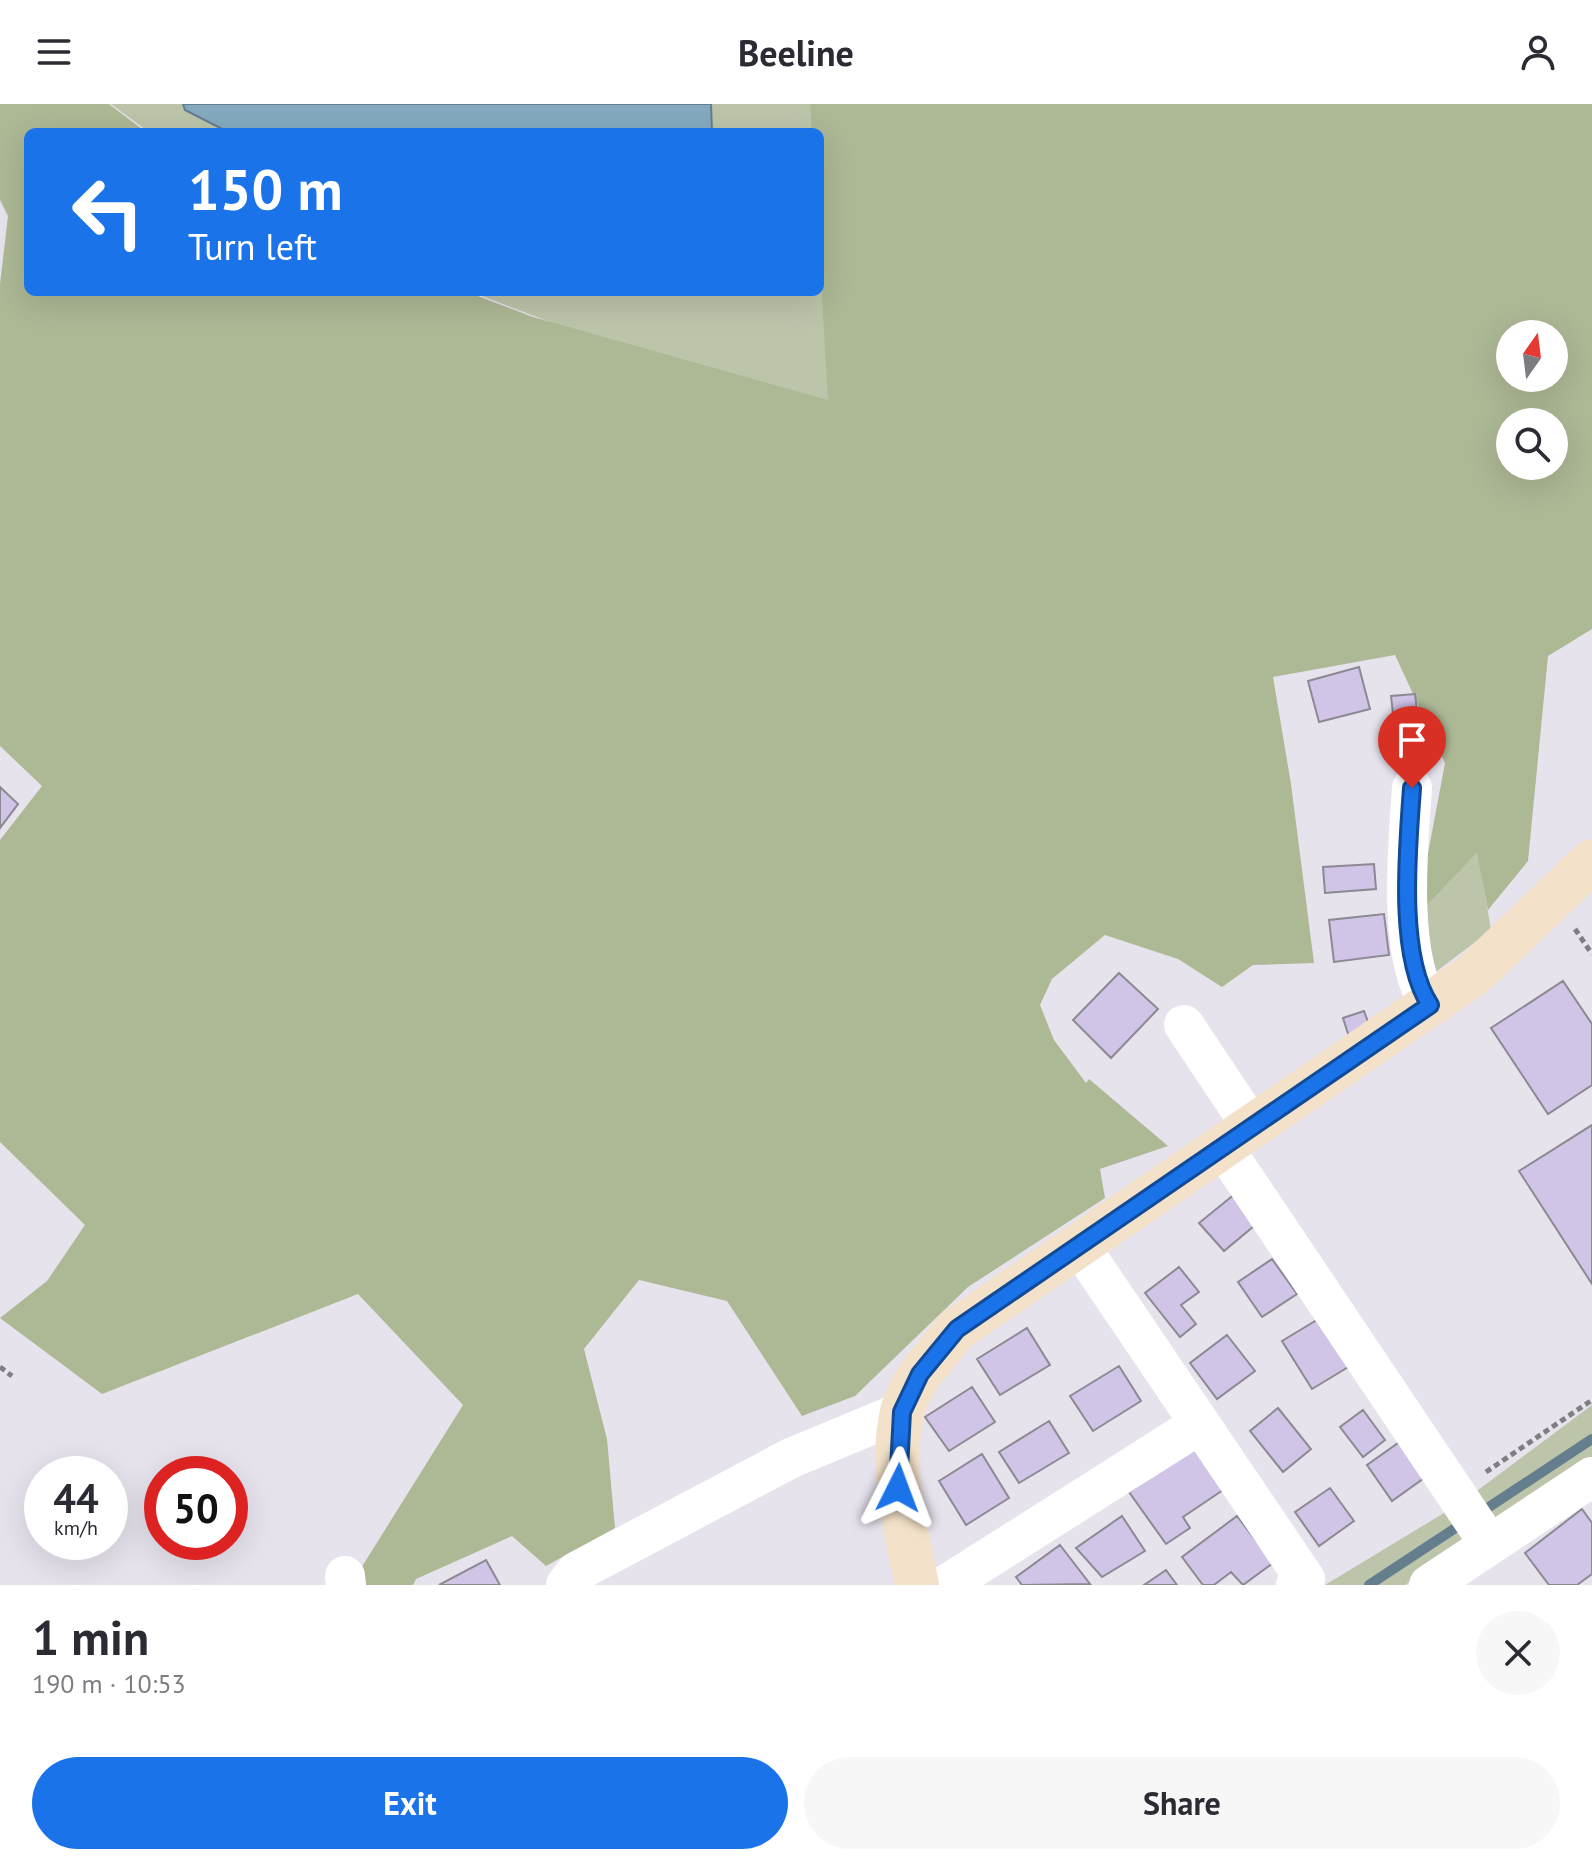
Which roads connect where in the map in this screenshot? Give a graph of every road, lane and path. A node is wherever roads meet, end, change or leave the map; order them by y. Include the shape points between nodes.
1 (1412, 788) dead end
2 (1592, 861) edge
3 (1430, 1005) junction
4 (1184, 1025) dead end
5 (1237, 1137) junction
6 (1079, 1245) junction
7 (0, 1367) edge
8 (12, 1376) dead end
9 (1592, 1400) edge
10 (902, 1412) junction
11 (1200, 1424) junction
12 (1592, 1477) edge
13 (1460, 1500) junction
14 (1489, 1542) junction
15 (967, 1579) edge
16 (566, 1585) edge
17 (917, 1585) edge
18 (1296, 1585) edge
19 (1429, 1585) edge

1 - 3 street via 1406,880 1417,985
2 - 3 main road via 1474,974
3 - 5 main road
4 - 5 street
5 - 6 main road
5 - 13 street
6 - 10 main road via 957,1329 920,1374
6 - 11 street
7 - 8 path
9 - 13 path
10 - 16 street via 791,1458 576,1572
10 - 17 main road via 898,1488
11 - 15 street
11 - 18 street via 1305,1579
12 - 14 street
13 - 14 street
14 - 19 street

